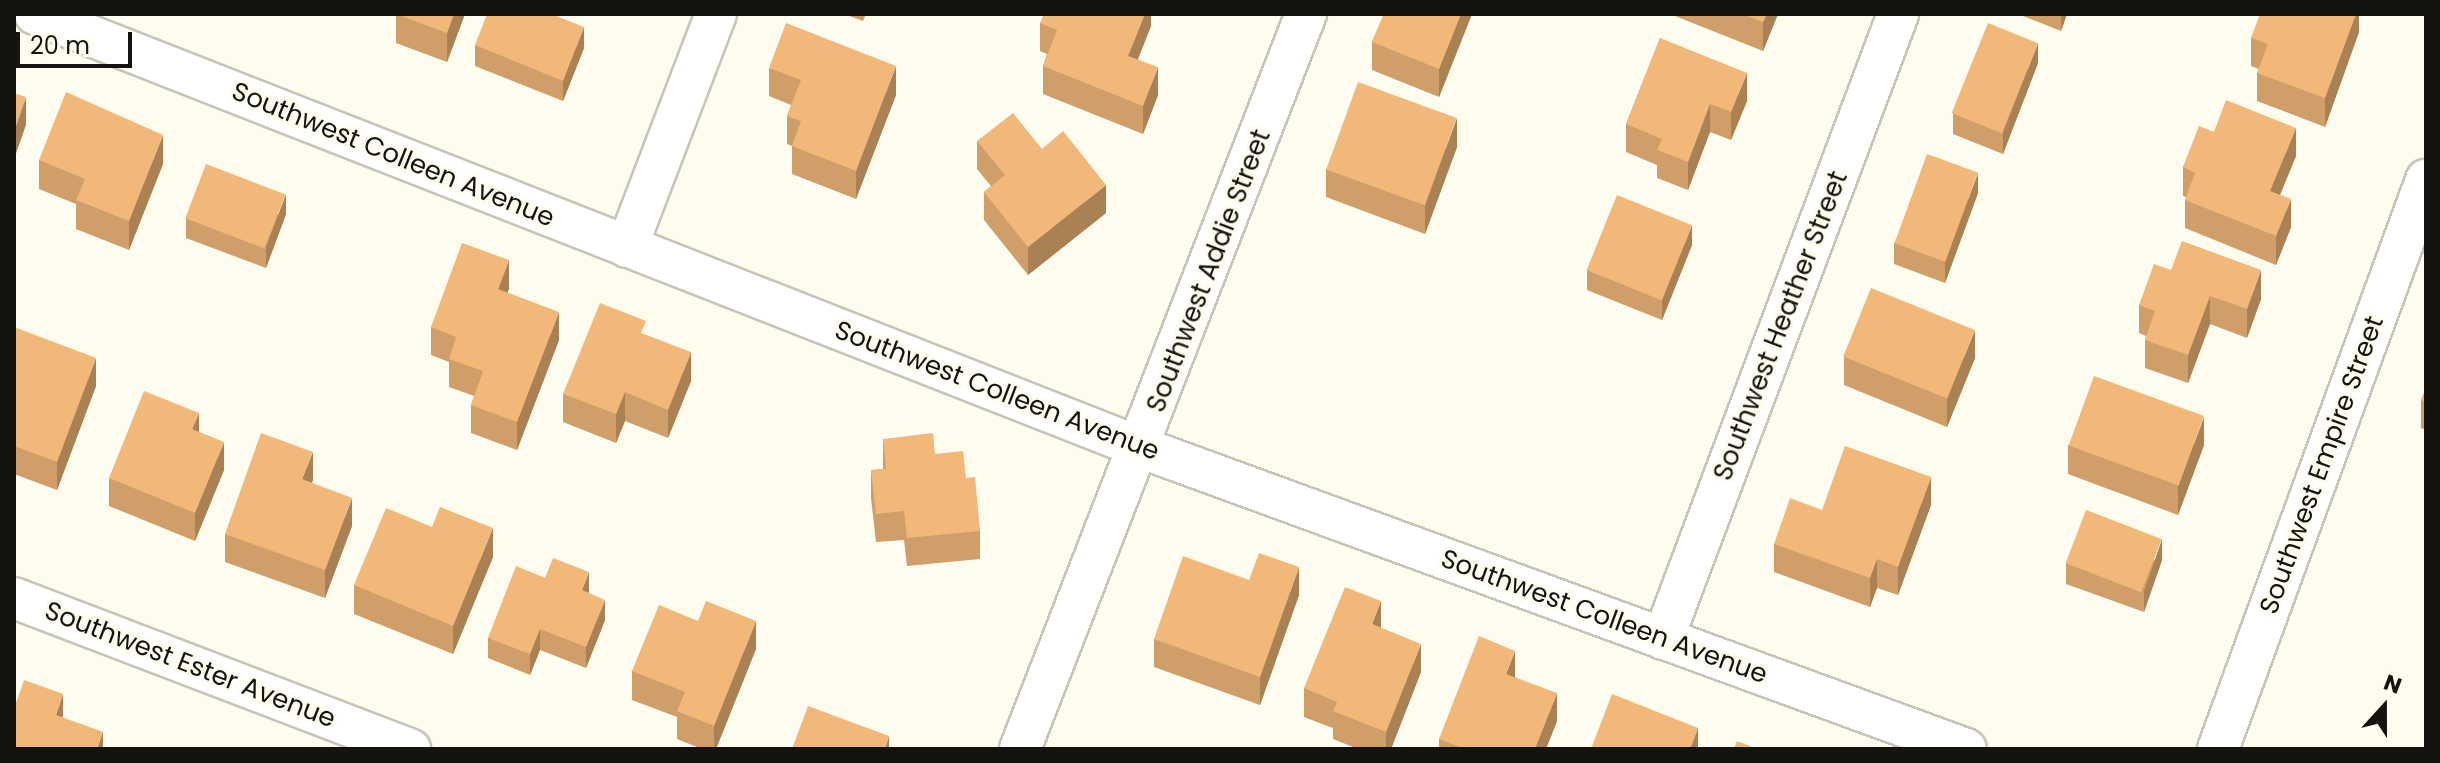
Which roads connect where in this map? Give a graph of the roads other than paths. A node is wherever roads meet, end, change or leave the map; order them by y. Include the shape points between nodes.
1 (35, 14) edge
2 (716, 14) edge
3 (1306, 14) edge
4 (1898, 14) edge
5 (116, 28) edge
6 (2426, 180) edge
7 (627, 247) junction
8 (1142, 448) junction
9 (14, 598) edge
10 (1663, 639) junction
11 (410, 749) edge
12 (1020, 749) edge
13 (1966, 749) edge
14 (2218, 749) edge

1 - 5 street, Southwest Colleen Avenue
2 - 7 street
3 - 8 street, Southwest Addie Street
4 - 10 street, Southwest Heather Street
5 - 7 street, Southwest Colleen Avenue
6 - 14 street, Southwest Empire Street
7 - 8 street, Southwest Colleen Avenue
8 - 10 street, Southwest Colleen Avenue
8 - 12 street, Southwest Addie Street
9 - 11 street, Southwest Ester Avenue
10 - 13 street, Southwest Colleen Avenue

